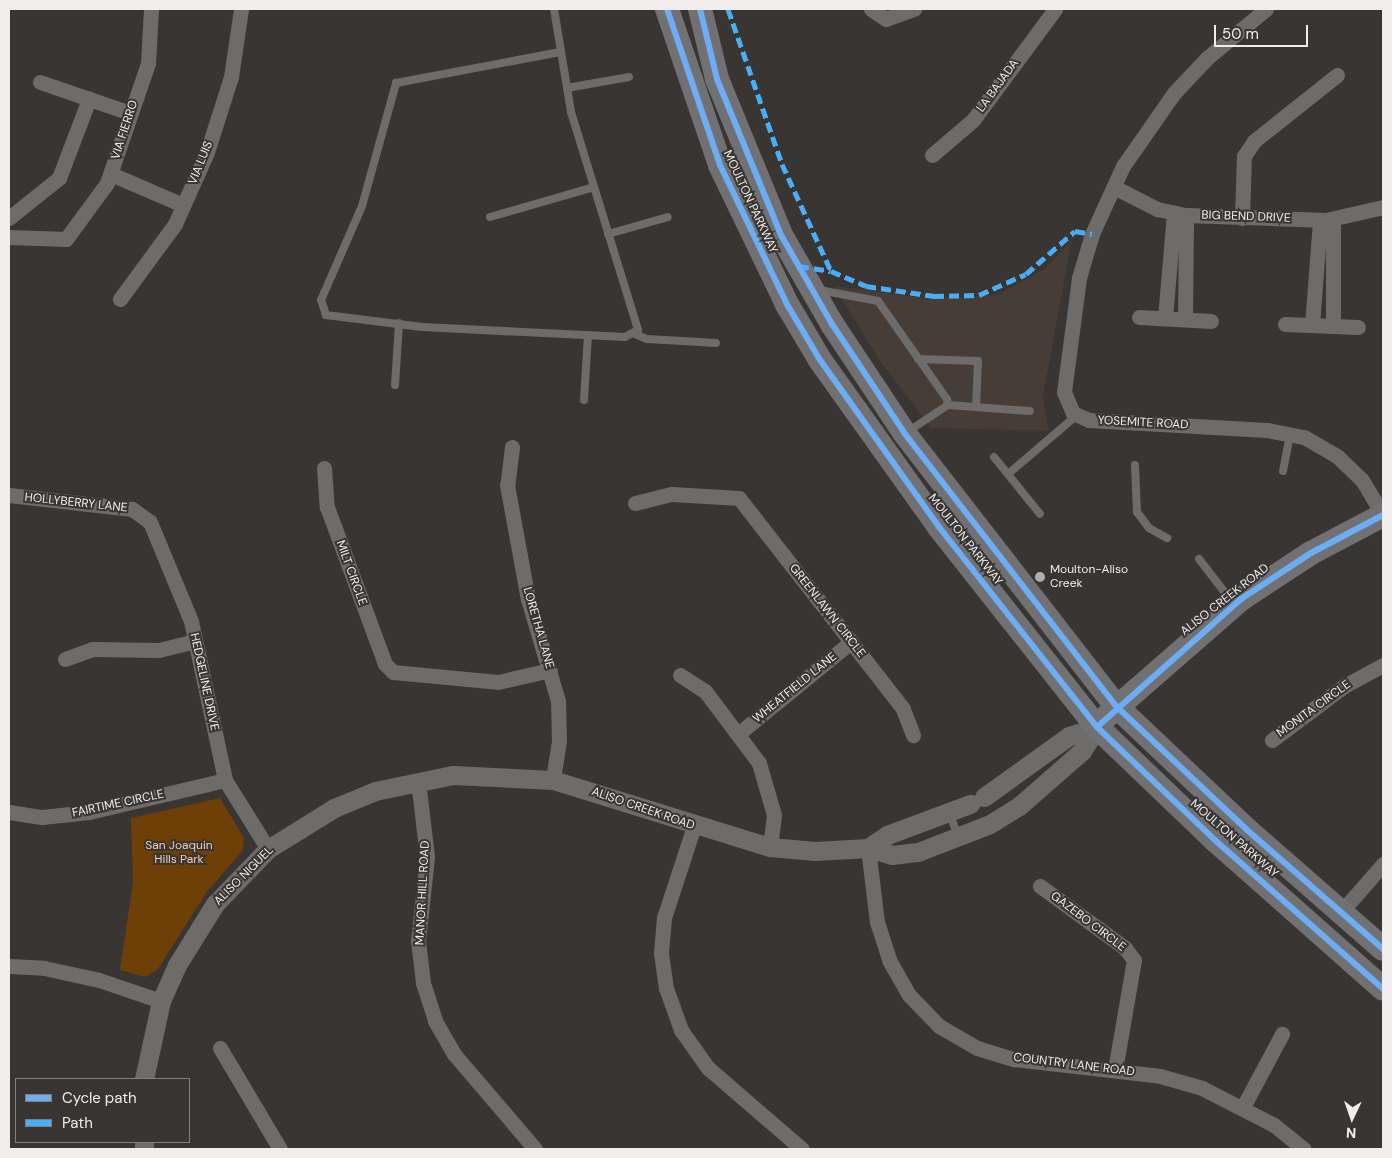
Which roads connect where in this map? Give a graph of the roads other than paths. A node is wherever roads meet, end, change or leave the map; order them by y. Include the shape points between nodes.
1 (151, 9) edge
2 (241, 9) edge
3 (554, 9) edge
4 (667, 9) edge
5 (683, 9) edge
6 (700, 9) edge
7 (871, 9) edge
8 (914, 9) edge
9 (1055, 9) edge
10 (1266, 9) edge
11 (705, 36) junction
12 (560, 52) junction
13 (1337, 75) dead end
14 (629, 77) dead end
15 (40, 82) dead end
16 (567, 88) junction
17 (89, 100) junction
18 (130, 113) junction
19 (932, 155) dead end
20 (111, 174) junction
21 (594, 187) junction
22 (1114, 187) junction
23 (183, 205) junction
24 (1383, 207) edge
25 (1180, 214) junction
26 (490, 217) dead end
27 (668, 217) dead end
28 (9, 218) edge
29 (1242, 218) junction
30 (1327, 219) junction
31 (608, 234) junction
32 (9, 237) edge
33 (1326, 259) junction
34 (1178, 262) junction
35 (812, 289) junction
36 (120, 298) dead end
37 (1139, 317) dead end
38 (1165, 318) junction
39 (1186, 319) junction
40 (1211, 320) dead end
41 (398, 323) junction
42 (1285, 324) dead end
43 (1312, 325) junction
44 (1333, 326) junction
45 (1358, 327) dead end
46 (635, 334) junction
47 (588, 336) junction
48 (716, 343) dead end
49 (918, 359) junction
50 (820, 360) junction
51 (395, 386) dead end
52 (584, 400) dead end
53 (948, 405) junction
54 (976, 407) junction
55 (1030, 411) dead end
56 (1077, 414) junction
57 (905, 434) junction
58 (1290, 434) junction
59 (512, 447) dead end
60 (994, 457) dead end
61 (1135, 466) dead end
62 (324, 468) dead end
63 (1283, 471) dead end
64 (1008, 474) junction
65 (9, 495) edge
66 (635, 503) dead end
67 (142, 512) joint
68 (1040, 514) dead end
69 (1383, 515) edge
70 (1167, 538) dead end
71 (1199, 559) dead end
72 (1234, 605) junction
73 (195, 641) junction
74 (851, 642) junction
75 (65, 659) dead end
76 (1383, 665) edge
77 (550, 670) junction
78 (680, 675) dead end
79 (1116, 706) junction
80 (1097, 727) junction
81 (738, 734) junction
82 (913, 735) dead end
83 (1272, 740) dead end
84 (225, 780) junction
85 (553, 780) junction
86 (418, 781) junction
87 (9, 812) edge
88 (949, 813) junction
89 (694, 826) junction
90 (959, 837) junction
91 (770, 847) junction
92 (868, 848) junction
93 (268, 849) junction
94 (1383, 864) edge
95 (1040, 886) dead end
96 (1341, 912) junction
97 (1383, 949) edge
98 (9, 966) edge
99 (1383, 988) edge
100 (161, 1001) junction
101 (1282, 1034) dead end
102 (220, 1048) dead end
103 (1115, 1070) junction
104 (144, 1078) edge
105 (1243, 1107) junction
106 (280, 1149) edge
107 (535, 1149) edge
108 (802, 1149) edge
109 (1304, 1149) edge

1 - 18 street, VIA FIERRO via 148,63
2 - 23 street, VIA LUIS via 231,77 207,152
3 - 12 lane
4 - 50 main road, MOULTON PARKWAY via 724,174 762,256
5 - 11 main road via 689,26
6 - 11 main road, MOULTON PARKWAY
7 - 8 street via 886,19
9 - 19 street, LA BAJADA via 973,120
10 - 22 street via 1207,58 1174,92 1147,128
11 - 35 main road, MOULTON PARKWAY via 717,79 760,188
12 - 16 lane
12 - 41 lane via 396,83 362,206 321,300 322,310 332,318
13 - 29 street via 1254,141 1244,156
14 - 16 lane
15 - 17 street
16 - 21 lane
17 - 18 street
17 - 28 street via 59,178
18 - 20 street, VIA FIERRO
20 - 23 street
20 - 32 street, VIA FIERRO via 66,239
21 - 26 lane
21 - 31 lane
22 - 25 street, BIG BEND DRIVE
22 - 56 street via 1092,234 1070,325 1064,392
23 - 36 street, VIA LUIS via 175,224
24 - 30 street, BIG BEND DRIVE
25 - 29 street, BIG BEND DRIVE
25 - 34 street
27 - 31 lane
29 - 30 street, BIG BEND DRIVE
30 - 33 street
31 - 46 lane via 639,323
33 - 43 street
33 - 44 street
34 - 38 street via 1167,271
34 - 39 street
35 - 49 lane via 878,301
35 - 57 main road, MOULTON PARKWAY
37 - 38 street
38 - 39 street
39 - 40 street
41 - 47 lane
41 - 51 lane
42 - 43 street
43 - 44 street
44 - 45 street
46 - 47 lane
46 - 48 lane via 647,339
47 - 52 lane
49 - 53 lane
49 - 54 lane via 978,361
50 - 57 main road via 839,365 882,426
50 - 80 main road, MOULTON PARKWAY via 939,527
53 - 54 lane
53 - 57 lane
54 - 55 lane
56 - 58 street, YOSEMITE ROAD via 1090,420
56 - 64 lane
57 - 79 main road, MOULTON PARKWAY
58 - 63 lane
58 - 69 street, YOSEMITE ROAD via 1338,457 1362,480
59 - 77 street, LORETHA LANE via 507,485 528,599
60 - 64 lane
61 - 70 lane via 1136,512 1149,528
62 - 77 street, MILT CIRCLE via 327,507 384,664 393,672 498,682
64 - 68 lane
65 - 67 street, HOLLYBERRY LANE
66 - 74 street, GREENLAWN CIRCLE via 672,494 729,496 746,506
67 - 73 street, HEDGELINE DRIVE via 150,522
69 - 72 main road, ALISO CREEK ROAD via 1278,573
71 - 72 lane
72 - 79 main road, ALISO CREEK ROAD
73 - 75 street via 159,650 92,649
73 - 84 street, HEDGELINE DRIVE
74 - 81 street, WHEATFIELD LANE
74 - 82 street, GREENLAWN CIRCLE via 903,709
76 - 83 street, MONITA CIRCLE via 1344,686
77 - 85 street, LORETHA LANE via 559,733
78 - 81 street via 705,691
79 - 80 main road, ALISO CREEK ROAD
79 - 96 main road, MOULTON PARKWAY via 1226,811
80 - 88 street, ALISO CREEK ROAD via 1070,736 977,800
80 - 90 street, ALISO CREEK ROAD via 1082,751 1019,806
80 - 99 main road, MOULTON PARKWAY via 1216,840
81 - 91 street via 769,785 774,814
84 - 87 street, FAIRTIME CIRCLE via 89,812 42,817
84 - 93 street, HEDGELINE DRIVE
85 - 86 street, ALISO CREEK ROAD via 503,774
85 - 89 street, ALISO CREEK ROAD
86 - 93 street, ALISO NIGUEL via 375,791 334,808
86 - 107 street, MANOR HILL ROAD via 427,857 418,942 424,983 435,1021 454,1054
88 - 90 lane
88 - 92 street, ALISO CREEK ROAD via 887,835
89 - 91 street, ALISO CREEK ROAD
89 - 108 street via 664,918 666,988 682,1030 708,1068
90 - 92 street, ALISO CREEK ROAD via 918,852 892,855
91 - 92 street, ALISO CREEK ROAD via 815,852
92 - 103 street, COUNTRY LANE ROAD via 877,922 889,960 909,995 939,1026 977,1048 1014,1059
93 - 100 street, ALISO NIGUEL via 215,904 177,965
94 - 96 street
95 - 103 street, GAZEBO CIRCLE via 1126,948 1134,960
96 - 97 main road, MOULTON PARKWAY
98 - 100 street via 44,968 99,980
100 - 104 street, ALISO NIGUEL
101 - 105 street
102 - 106 street
103 - 105 street, COUNTRY LANE ROAD via 1202,1088
105 - 109 street, COUNTRY LANE ROAD

